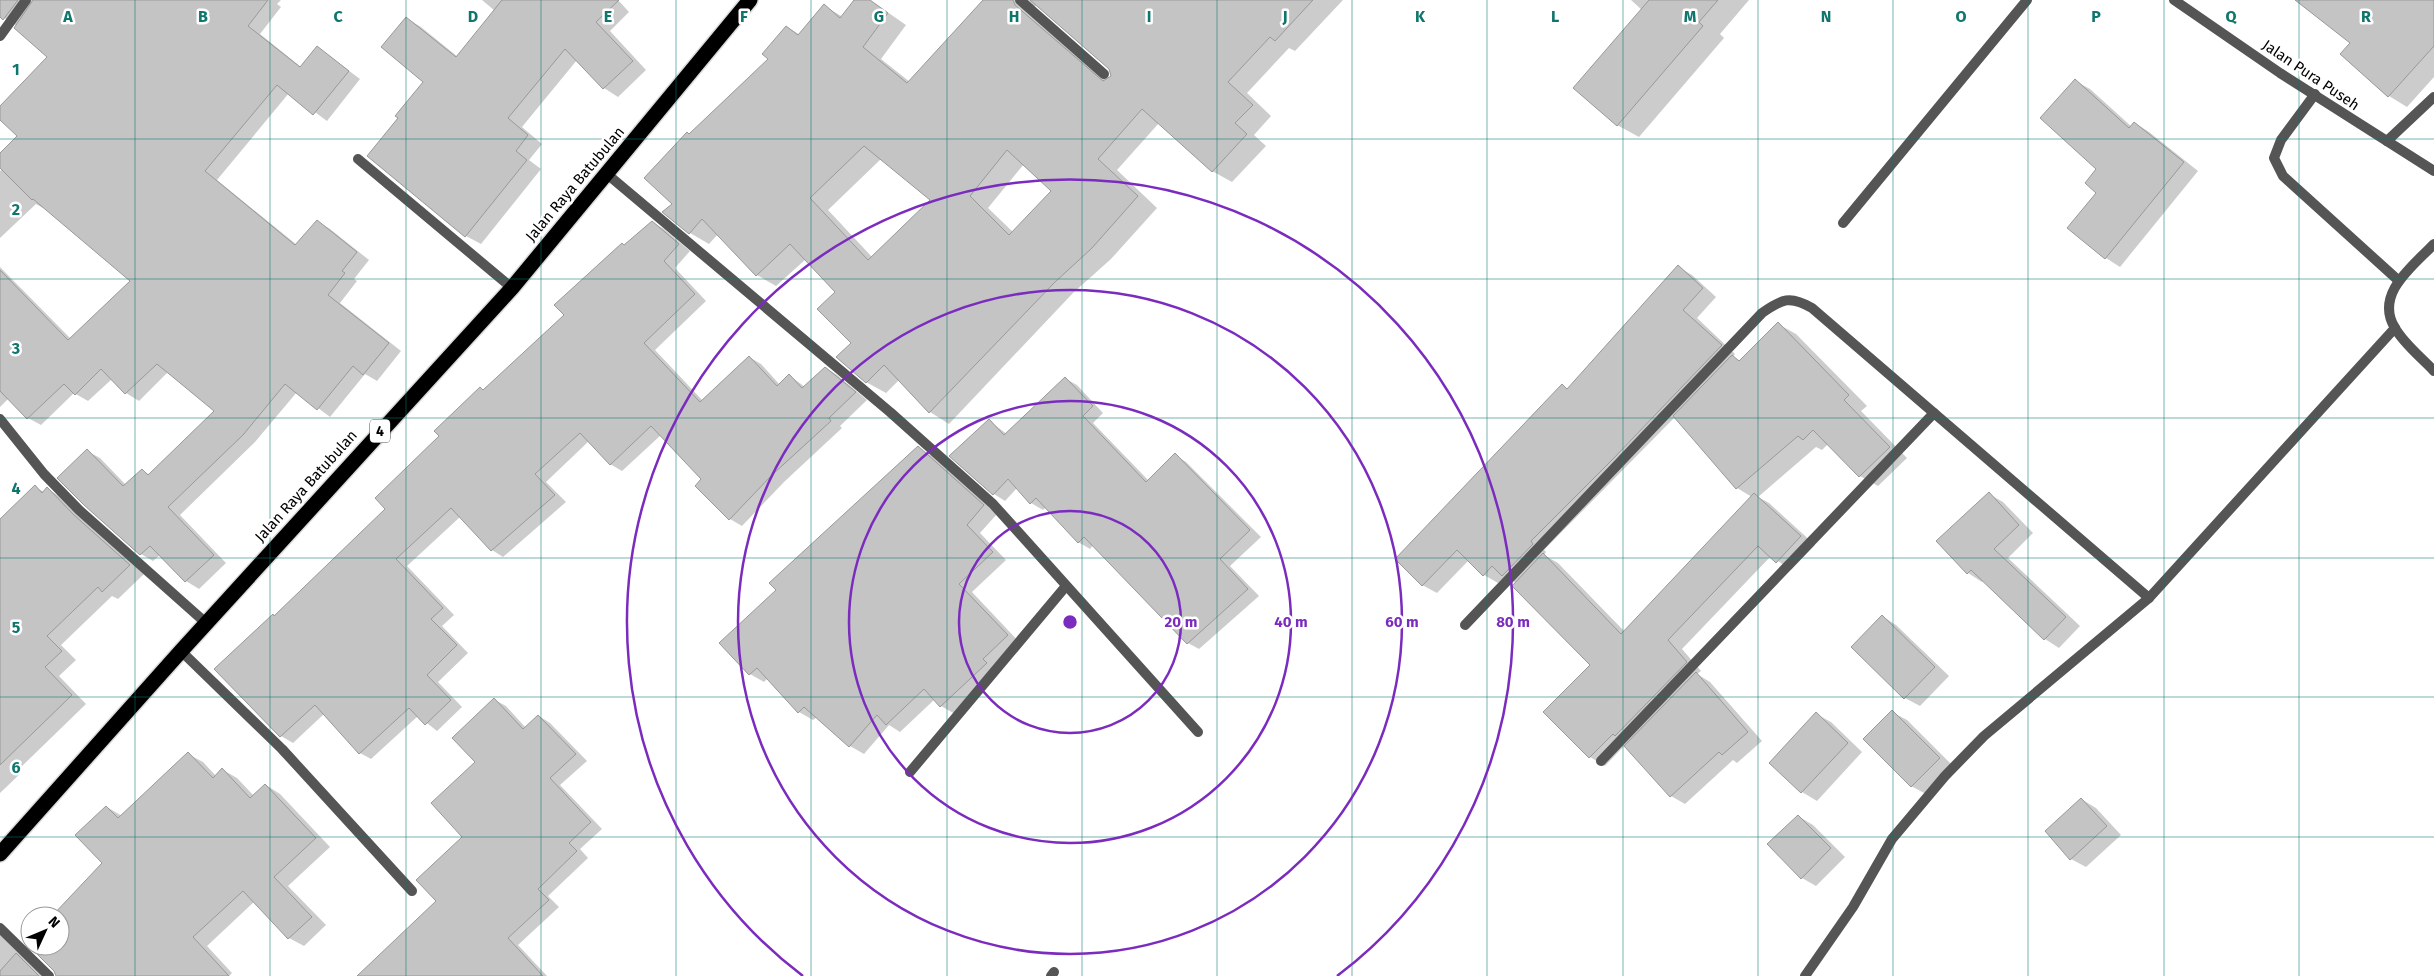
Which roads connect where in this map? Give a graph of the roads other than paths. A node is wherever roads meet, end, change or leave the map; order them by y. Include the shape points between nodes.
1 (26, 0) edge
2 (750, 0) edge
3 (1020, 0) edge
4 (2027, 0) edge
5 (2174, 0) edge
6 (0, 36) edge
7 (1104, 74) dead end
8 (2315, 94) junction
9 (2434, 97) edge
10 (2387, 141) junction
11 (358, 159) dead end
12 (2434, 172) edge
13 (607, 174) junction
14 (1843, 223) dead end
15 (2434, 244) edge
16 (2399, 281) junction
17 (512, 288) junction
18 (2395, 328) junction
19 (2434, 372) edge
20 (1934, 413) junction
21 (0, 419) edge
22 (1066, 586) junction
23 (2149, 598) junction
24 (206, 623) junction
25 (1465, 625) dead end
26 (181, 651) junction
27 (1198, 732) dead end
28 (1601, 761) dead end
29 (910, 772) dead end
30 (0, 854) edge
31 (412, 891) dead end
32 (0, 928) edge
33 (49, 976) edge
34 (1805, 976) edge

1 - 6 street
2 - 13 highway, Jalan Raya Batubulan / 4
3 - 7 street
4 - 14 street
5 - 8 street, Jalan Pura Puseh
8 - 10 street, Jalan Pura Puseh
8 - 16 street via 2281,140 2274,158 2283,176
9 - 10 street
10 - 12 street, Jalan Pura Puseh
11 - 17 street
13 - 17 highway, Jalan Raya Batubulan / 4
13 - 22 street via 890,412 993,504
15 - 16 street
16 - 18 street via 2392,291 2388,313
17 - 24 highway, Jalan Raya Batubulan / 4
18 - 19 street
18 - 23 street
20 - 23 street
20 - 25 street via 1812,308 1792,300 1776,303 1762,313
20 - 28 street
21 - 24 street via 44,474 79,510
22 - 27 street
22 - 29 street
23 - 34 street via 1984,736 1945,776 1892,839
24 - 26 highway, Jalan Raya Batubulan / 4
26 - 30 highway, Jalan Raya Batubulan / 4
26 - 31 street via 282,749
32 - 33 street

